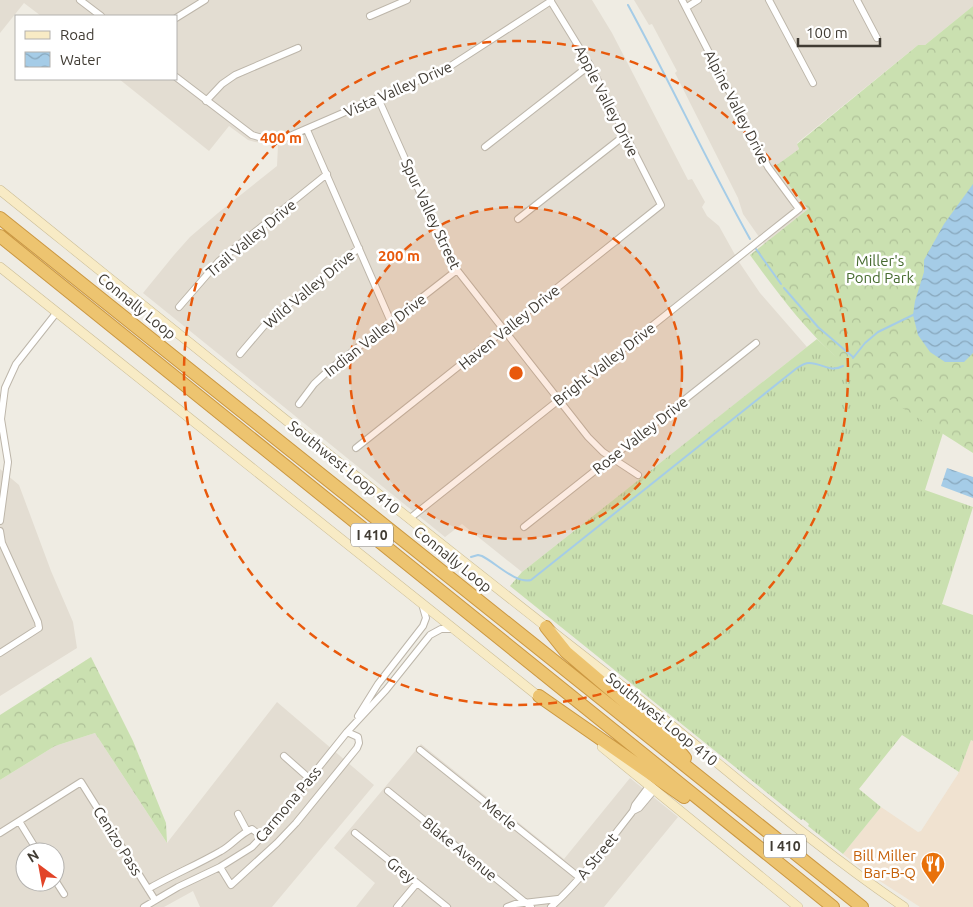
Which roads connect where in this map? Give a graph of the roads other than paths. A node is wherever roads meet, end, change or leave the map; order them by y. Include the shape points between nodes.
1 (82, 0) edge
2 (205, 0) edge
3 (407, 0) edge
4 (682, 0) edge
5 (698, 0) edge
6 (769, 0) edge
7 (857, 0) edge
8 (550, 1) edge
9 (686, 7) junction
10 (99, 15) edge
11 (370, 16) dead end
12 (178, 17) edge
13 (877, 38) dead end
14 (298, 48) dead end
15 (590, 65) junction
16 (178, 79) edge
17 (812, 83) dead end
18 (378, 98) junction
19 (206, 101) junction
20 (307, 130) junction
21 (625, 135) junction
22 (485, 147) dead end
23 (327, 174) junction
24 (0, 190) edge
25 (661, 205) joint
26 (799, 208) joint
27 (0, 218) edge
28 (518, 219) dead end
29 (0, 236) edge
30 (359, 248) junction
31 (0, 267) edge
32 (457, 270) junction
33 (179, 307) dead end
34 (57, 312) junction
35 (391, 322) junction
36 (504, 331) junction
37 (756, 343) dead end
38 (240, 354) dead end
39 (558, 400) junction
40 (299, 404) dead end
41 (356, 448) dead end
42 (611, 458) junction
43 (638, 475) dead end
44 (409, 519) junction
45 (0, 521) edge
46 (524, 527) dead end
47 (0, 531) edge
48 (1, 544) edge
49 (421, 603) junction
50 (546, 627) junction
51 (456, 629) junction
52 (0, 653) edge
53 (396, 660) junction
54 (404, 667) junction
55 (540, 696) junction
56 (347, 732) junction
57 (420, 750) dead end
58 (284, 756) dead end
59 (310, 779) junction
60 (708, 784) junction
61 (652, 787) junction
62 (388, 791) dead end
63 (238, 814) dead end
64 (19, 821) junction
65 (248, 831) junction
66 (0, 833) edge
67 (355, 833) dead end
68 (743, 834) junction
69 (262, 837) junction
70 (32, 842) edge
71 (220, 867) junction
72 (580, 878) junction
73 (417, 883) junction
74 (148, 889) junction
75 (155, 900) junction
76 (528, 905) edge
77 (549, 905) edge
78 (144, 907) edge
79 (398, 907) edge
80 (447, 907) edge
81 (506, 907) edge
82 (798, 907) edge
83 (833, 907) edge
84 (862, 907) edge
85 (904, 907) edge

1 - 10 street
2 - 12 street
3 - 11 street
4 - 9 street, Alpine Valley Drive
5 - 9 street
6 - 17 street
7 - 13 street
8 - 15 street, Apple Valley Drive
8 - 18 street, Vista Valley Drive via 449,67
9 - 26 street, Alpine Valley Drive via 768,167
14 - 19 street via 235,75
15 - 21 street, Apple Valley Drive
15 - 22 street
16 - 19 street, Vista Valley Drive
18 - 20 street, Vista Valley Drive
18 - 32 street, Spur Valley Street
19 - 20 street, Vista Valley Drive via 252,135 269,140
20 - 23 street
21 - 25 street, Apple Valley Drive
21 - 28 street
23 - 30 street
23 - 33 street, Trail Valley Drive via 219,261
24 - 44 main road, Southwest Loop 410
25 - 36 street, Haven Valley Drive
26 - 39 street, Bright Valley Drive
27 - 60 highway, Connally Loop / I 410
29 - 68 highway, Connally Loop / I 410
30 - 35 street
30 - 38 street, Wild Valley Drive via 269,320
31 - 34 main road
32 - 35 street, Indian Valley Drive
32 - 36 street, Spur Valley Street
34 - 45 street via 16,364 5,388 1,419 8,462
34 - 49 main road
35 - 40 street, Indian Valley Drive via 329,370
36 - 39 street, Spur Valley Street
36 - 41 street, Haven Valley Drive
37 - 42 street, Rose Valley Drive
39 - 42 street, Spur Valley Street
39 - 44 street, Bright Valley Drive
42 - 43 street, Spur Valley Street
42 - 46 street, Rose Valley Drive
44 - 50 main road, Southwest Loop 410
47 - 48 street
48 - 52 street via 39,628
49 - 51 main road
49 - 53 street, Carmona Pass via 425,621
50 - 60 highway via 566,652 676,747
50 - 85 main road, Southwest Loop 410 via 686,736 796,828
51 - 54 street, Carmona Pass via 441,629 430,635
51 - 55 main road
53 - 54 street
53 - 56 street, Carmona Pass
54 - 56 street, Carmona Pass
55 - 61 main road
55 - 68 highway via 720,822
56 - 59 street, Carmona Pass
56 - 71 street via 358,737 357,748 296,823 231,885
57 - 72 street, Merle
58 - 59 street
59 - 69 street, Carmona Pass
60 - 84 highway, Connally Loop / I 410
61 - 72 street, A Street
61 - 82 main road
62 - 76 street, Blake Avenue
63 - 65 street
64 - 66 street
64 - 70 street
64 - 74 street, Cenizo Pass via 81,782
65 - 69 street via 252,829
65 - 74 street via 222,850
67 - 73 street, Grey
68 - 83 highway, Connally Loop / I 410
69 - 71 street, Carmona Pass
71 - 75 street, Carmona Pass
72 - 77 street, A Street via 560,899
73 - 79 street
73 - 80 street, Grey
74 - 75 street, Cenizo Pass
75 - 78 street, Carmona Pass
76 - 77 street, A Street
76 - 81 street, A Street

